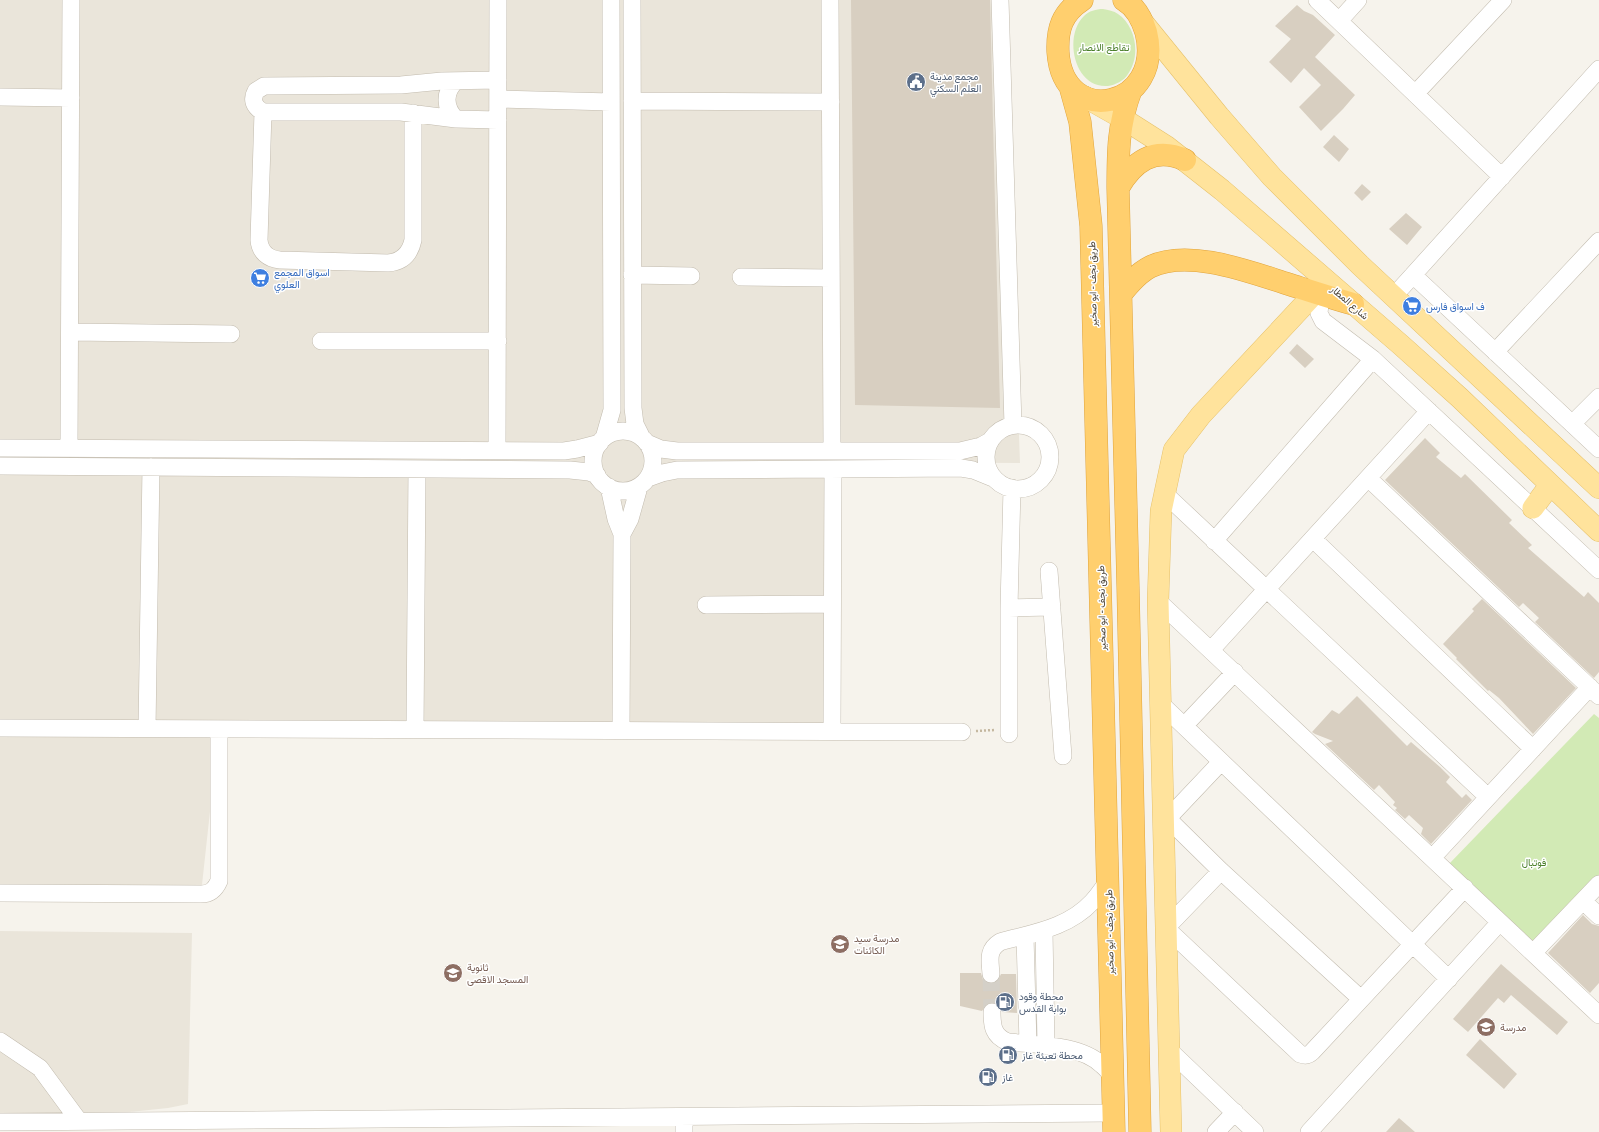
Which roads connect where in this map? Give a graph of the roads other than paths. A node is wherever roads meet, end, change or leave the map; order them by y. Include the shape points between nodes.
1 (71, 0) edge
2 (498, 0) edge
3 (611, 0) edge
4 (632, 0) edge
5 (830, 0) edge
6 (1000, 0) edge
7 (1317, 0) edge
8 (1358, 0) edge
9 (1503, 0) edge
10 (1072, 5) edge
11 (1132, 6) edge
12 (1339, 20) junction
13 (1599, 69) edge
14 (498, 80) junction
15 (456, 81) junction
16 (1131, 90) junction
17 (1076, 91) junction
18 (1415, 94) junction
19 (0, 97) edge
20 (71, 98) junction
21 (498, 100) junction
22 (632, 101) junction
23 (611, 102) junction
24 (831, 102) junction
25 (263, 112) junction
26 (413, 113) junction
27 (1122, 118) junction
28 (456, 119) junction
29 (498, 120) junction
30 (1185, 160) junction
31 (1502, 177) junction
32 (1118, 188) junction
33 (1599, 241) edge
34 (632, 275) junction
35 (1413, 275) junction
36 (691, 276) dead end
37 (741, 277) dead end
38 (831, 278) junction
39 (1121, 294) junction
40 (1318, 294) junction
41 (1394, 296) junction
42 (1352, 304) junction
43 (70, 332) junction
44 (230, 334) dead end
45 (321, 341) dead end
46 (498, 341) junction
47 (1495, 352) junction
48 (1373, 359) junction
49 (1599, 397) edge
50 (1429, 411) junction
51 (1572, 424) junction
52 (1013, 425) junction
53 (602, 441) junction
54 (645, 441) junction
55 (990, 441) junction
56 (0, 448) edge
57 (69, 448) junction
58 (1599, 449) edge
59 (497, 450) junction
60 (832, 451) junction
61 (0, 466) edge
62 (151, 467) junction
63 (417, 469) junction
64 (833, 470) junction
65 (597, 475) junction
66 (1368, 478) junction
67 (995, 479) junction
68 (643, 482) junction
69 (1550, 485) junction
70 (609, 487) junction
71 (1012, 488) junction
72 (1599, 488) edge
73 (1165, 494) junction
74 (1533, 508) junction
75 (1599, 531) edge
76 (622, 534) junction
77 (1313, 538) junction
78 (1214, 541) junction
79 (1049, 570) dead end
80 (1599, 570) edge
81 (1266, 590) junction
82 (1158, 600) junction
83 (832, 604) junction
84 (706, 605) dead end
85 (1052, 607) junction
86 (1009, 608) junction
87 (1211, 650) junction
88 (1235, 672) junction
89 (1595, 692) edge
90 (1160, 703) junction
91 (1184, 726) junction
92 (0, 728) edge
93 (147, 729) junction
94 (219, 729) junction
95 (414, 730) junction
96 (621, 730) junction
97 (832, 731) junction
98 (962, 732) road end
99 (1009, 732) road end
100 (1533, 749) junction
101 (1063, 756) dead end
102 (1221, 762) junction
103 (1488, 797) junction
104 (1165, 816) junction
105 (1432, 858) junction
106 (1221, 871) junction
107 (1108, 883) junction
108 (1599, 884) edge
109 (1464, 888) junction
110 (0, 893) edge
111 (1583, 900) junction
112 (1599, 916) edge
113 (1500, 922) junction
114 (1166, 928) junction
115 (1044, 931) junction
116 (1024, 936) junction
117 (1412, 944) junction
118 (1534, 953) junction
119 (991, 974) tunnel mouth
120 (1449, 979) junction
121 (1361, 999) junction
122 (992, 1012) tunnel mouth
123 (1599, 1015) edge
124 (0, 1041) edge
125 (1028, 1044) junction
126 (1046, 1046) junction
127 (1168, 1049) junction
128 (1112, 1076) junction
129 (1235, 1112) junction
130 (0, 1122) edge
131 (79, 1122) junction
132 (1113, 1123) edge
133 (684, 1124) edge
134 (336, 1126) edge
135 (1140, 1132) edge
136 (1171, 1132) edge
137 (1216, 1132) edge
138 (1255, 1132) edge
139 (1309, 1132) edge

1 - 20 street
2 - 14 street
3 - 23 street
4 - 22 street
5 - 24 street
6 - 52 street
7 - 12 street
8 - 12 street
9 - 18 street
10 - 17 highway, طريق نجف - ابو صخير via 1059,31 1058,55 1061,68
11 - 16 highway via 1147,39 1147,59 1144,70
11 - 41 main road via 1272,177
12 - 18 street
13 - 31 street
14 - 15 street
14 - 21 street
15 - 25 street via 401,85 264,86 256,91 253,101
15 - 28 street via 448,91 447,97 449,109
16 - 17 highway via 1111,101 1098,100
16 - 27 highway
17 - 27 main road, شارع المطار
17 - 107 highway, طريق نجف - ابو صخير via 1091,226
18 - 31 street
19 - 20 street
20 - 43 street
21 - 23 street
21 - 29 street
22 - 24 street
22 - 34 street
23 - 53 street via 612,410
24 - 38 street
25 - 26 street
25 - 26 street via 259,240 265,255 280,260 388,263 405,257 412,246
26 - 28 street
27 - 30 main road, شارع المطار
27 - 32 highway via 1118,141
28 - 29 street
29 - 46 street
30 - 32 highway via 1174,155 1149,158 1132,168
30 - 42 main road, شارع المطار
31 - 35 street
32 - 39 highway
33 - 47 street
34 - 36 street
34 - 54 street via 633,408 635,424
35 - 41 street
35 - 47 street
37 - 38 street
38 - 60 street
39 - 40 highway via 1150,267 1171,261 1197,261 1234,267
39 - 135 highway
40 - 42 highway
40 - 48 street via 1319,313 1324,321
40 - 73 main road via 1201,415 1174,450
41 - 72 main road
42 - 69 main road, شارع المطار via 1460,398
43 - 44 street
43 - 57 street
45 - 46 street
46 - 59 street
47 - 51 street
48 - 50 street
48 - 78 street
49 - 51 street
50 - 66 street
50 - 74 street
51 - 58 street
52 - 55 street via 996,433
52 - 71 street via 1026,425 1037,430 1046,440 1050,451 1050,464 1036,484
53 - 54 street via 618,432 627,432
53 - 59 street via 576,449
53 - 65 street via 595,450 594,467
54 - 60 street via 662,449 677,451
54 - 68 street via 653,459 652,469
55 - 60 street via 960,451
55 - 67 street via 986,461
56 - 57 street
57 - 59 street
61 - 62 street
62 - 63 street
62 - 93 street
63 - 65 street via 570,470
63 - 95 street
64 - 67 street via 961,468 984,473
64 - 68 street via 677,470 662,473
64 - 83 street
65 - 70 street
66 - 77 street
66 - 89 street
67 - 71 street
68 - 70 street via 629,490 619,491
68 - 76 street
69 - 74 main road
69 - 75 main road, شارع المطار
70 - 76 street
71 - 86 street
73 - 78 street
73 - 82 main road via 1161,511
74 - 80 street
76 - 96 street
77 - 81 street
77 - 100 street
78 - 81 street
79 - 85 street
81 - 87 street
81 - 103 street
82 - 87 street
82 - 90 main road
83 - 84 street
83 - 97 street
85 - 86 street
85 - 101 street
86 - 99 street
87 - 88 street
88 - 91 street
88 - 105 street
89 - 100 street
90 - 91 street
90 - 104 main road
91 - 102 street
92 - 93 street
93 - 94 street
94 - 95 street
94 - 110 street via 218,881 214,889 206,894
95 - 96 street
96 - 97 street
97 - 98 street
100 - 103 street
102 - 104 street
102 - 117 street
103 - 105 street
104 - 106 street
104 - 114 main road
105 - 109 street
106 - 114 street
106 - 121 street
107 - 115 street via 1083,910 1061,925
107 - 128 highway, طريق نجف - ابو صخير
108 - 111 street
109 - 113 street
109 - 117 street
111 - 112 street
111 - 118 street
113 - 118 street
113 - 120 street
114 - 121 street via 1303,1056 1312,1052
114 - 127 main road
115 - 116 street
115 - 126 street
116 - 119 street via 995,945 990,955
116 - 125 street
117 - 120 street
117 - 121 street
118 - 123 street
120 - 139 street
122 - 125 street via 994,1030 1001,1039
124 - 131 street via 40,1068
125 - 126 street
126 - 128 street via 1065,1048 1091,1057 1102,1064
127 - 129 street
127 - 136 main road
128 - 132 highway, طريق نجف - ابو صخير
129 - 137 street
129 - 138 street
130 - 131 street
131 - 134 street
132 - 133 street
133 - 134 street

